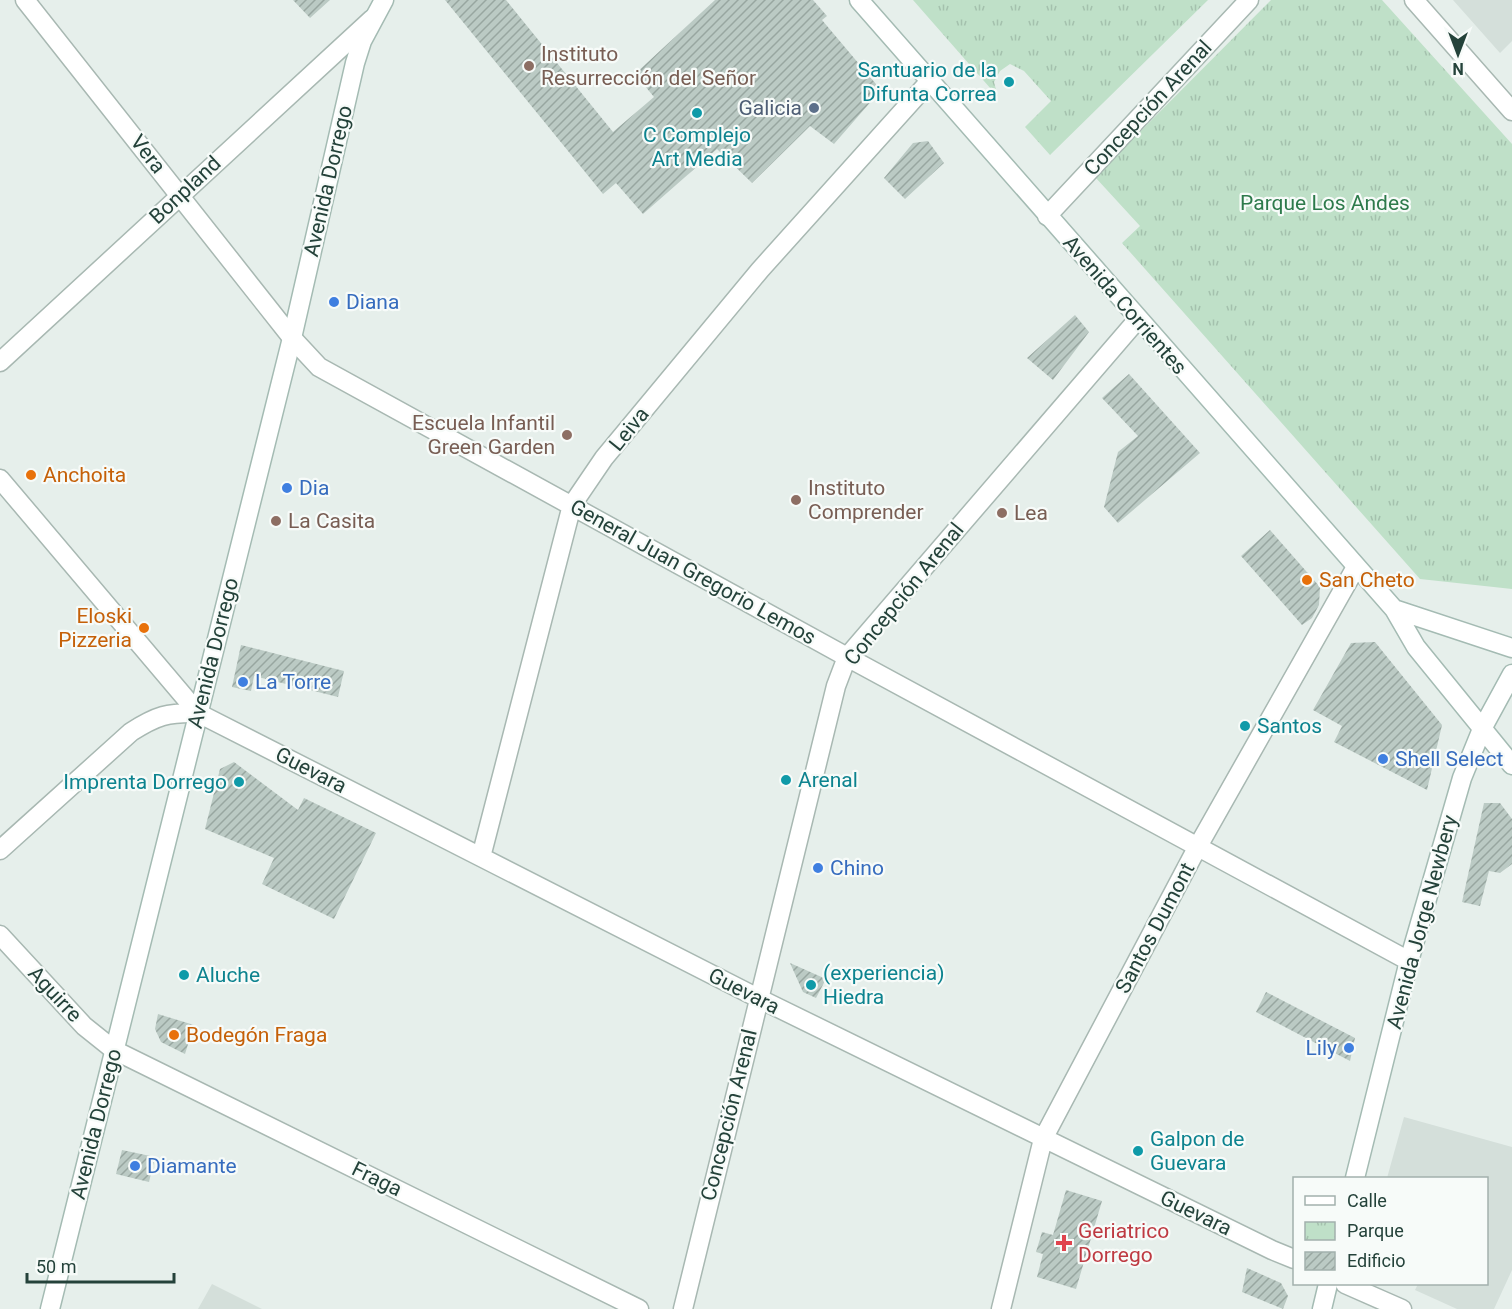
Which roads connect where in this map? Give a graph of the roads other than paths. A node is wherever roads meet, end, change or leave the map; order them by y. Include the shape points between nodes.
1 (26, 0) edge
2 (384, 0) edge
3 (859, 0) edge
4 (1249, 0) edge
5 (1414, 0) edge
6 (372, 19) junction
7 (929, 82) junction
8 (1512, 111) edge
9 (180, 194) junction
10 (1047, 216) junction
11 (1137, 319) junction
12 (292, 338) junction
13 (0, 362) edge
14 (0, 479) edge
15 (572, 505) junction
16 (1356, 567) junction
17 (1394, 609) junction
18 (1512, 648) edge
19 (846, 657) junction
20 (1512, 674) edge
21 (198, 713) junction
22 (1482, 729) junction
23 (1512, 765) edge
24 (1197, 848) junction
25 (0, 850) edge
26 (481, 857) junction
27 (0, 935) edge
28 (1409, 961) junction
29 (758, 998) junction
30 (114, 1050) junction
31 (1043, 1139) junction
32 (1355, 1177) edge
33 (1293, 1259) edge
34 (1328, 1285) edge
35 (1347, 1285) edge
36 (50, 1309) edge
37 (639, 1309) edge
38 (682, 1309) edge
39 (1001, 1309) edge
40 (1322, 1309) edge
41 (1402, 1309) edge

1 - 9 street, Vera
2 - 6 street, Avenida Dorrego
3 - 7 street, Avenida Corrientes
4 - 10 street, Concepción Arenal
5 - 8 street
6 - 9 street, Bonpland
6 - 12 street, Avenida Dorrego via 355,63
7 - 10 street, Avenida Corrientes
7 - 15 street, Leiva via 760,270 604,458
9 - 12 street, Vera
9 - 13 street, Bonpland
10 - 11 street, Avenida Corrientes
11 - 16 street, Avenida Corrientes
11 - 19 street, Concepción Arenal
12 - 15 street, General Juan Gregorio Lemos via 319,367
12 - 21 street, Avenida Dorrego
14 - 21 street
15 - 19 street, General Juan Gregorio Lemos
15 - 26 street, Leiva
16 - 17 street, Avenida Corrientes
16 - 24 street, Santos Dumont
17 - 18 street, Avenida Corrientes
17 - 22 street, Avenida Corrientes via 1416,647
19 - 24 street, General Juan Gregorio Lemos
19 - 29 street, Concepción Arenal
20 - 22 street, Avenida Jorge Newbery
21 - 25 street via 174,712 131,732
21 - 26 street, Guevara
21 - 30 street, Avenida Dorrego
22 - 23 street, Avenida Corrientes
22 - 28 street, Avenida Jorge Newbery via 1462,778
24 - 28 street, General Juan Gregorio Lemos
24 - 31 street, Santos Dumont
26 - 29 street, Guevara
27 - 30 street, Aguirre via 84,1026
28 - 32 street, Avenida Jorge Newbery
29 - 31 street, Guevara
29 - 38 street, Concepción Arenal
30 - 36 street, Avenida Dorrego
30 - 37 street, Fraga
31 - 33 street, Guevara
31 - 39 street, Santos Dumont
34 - 40 street
35 - 41 street

